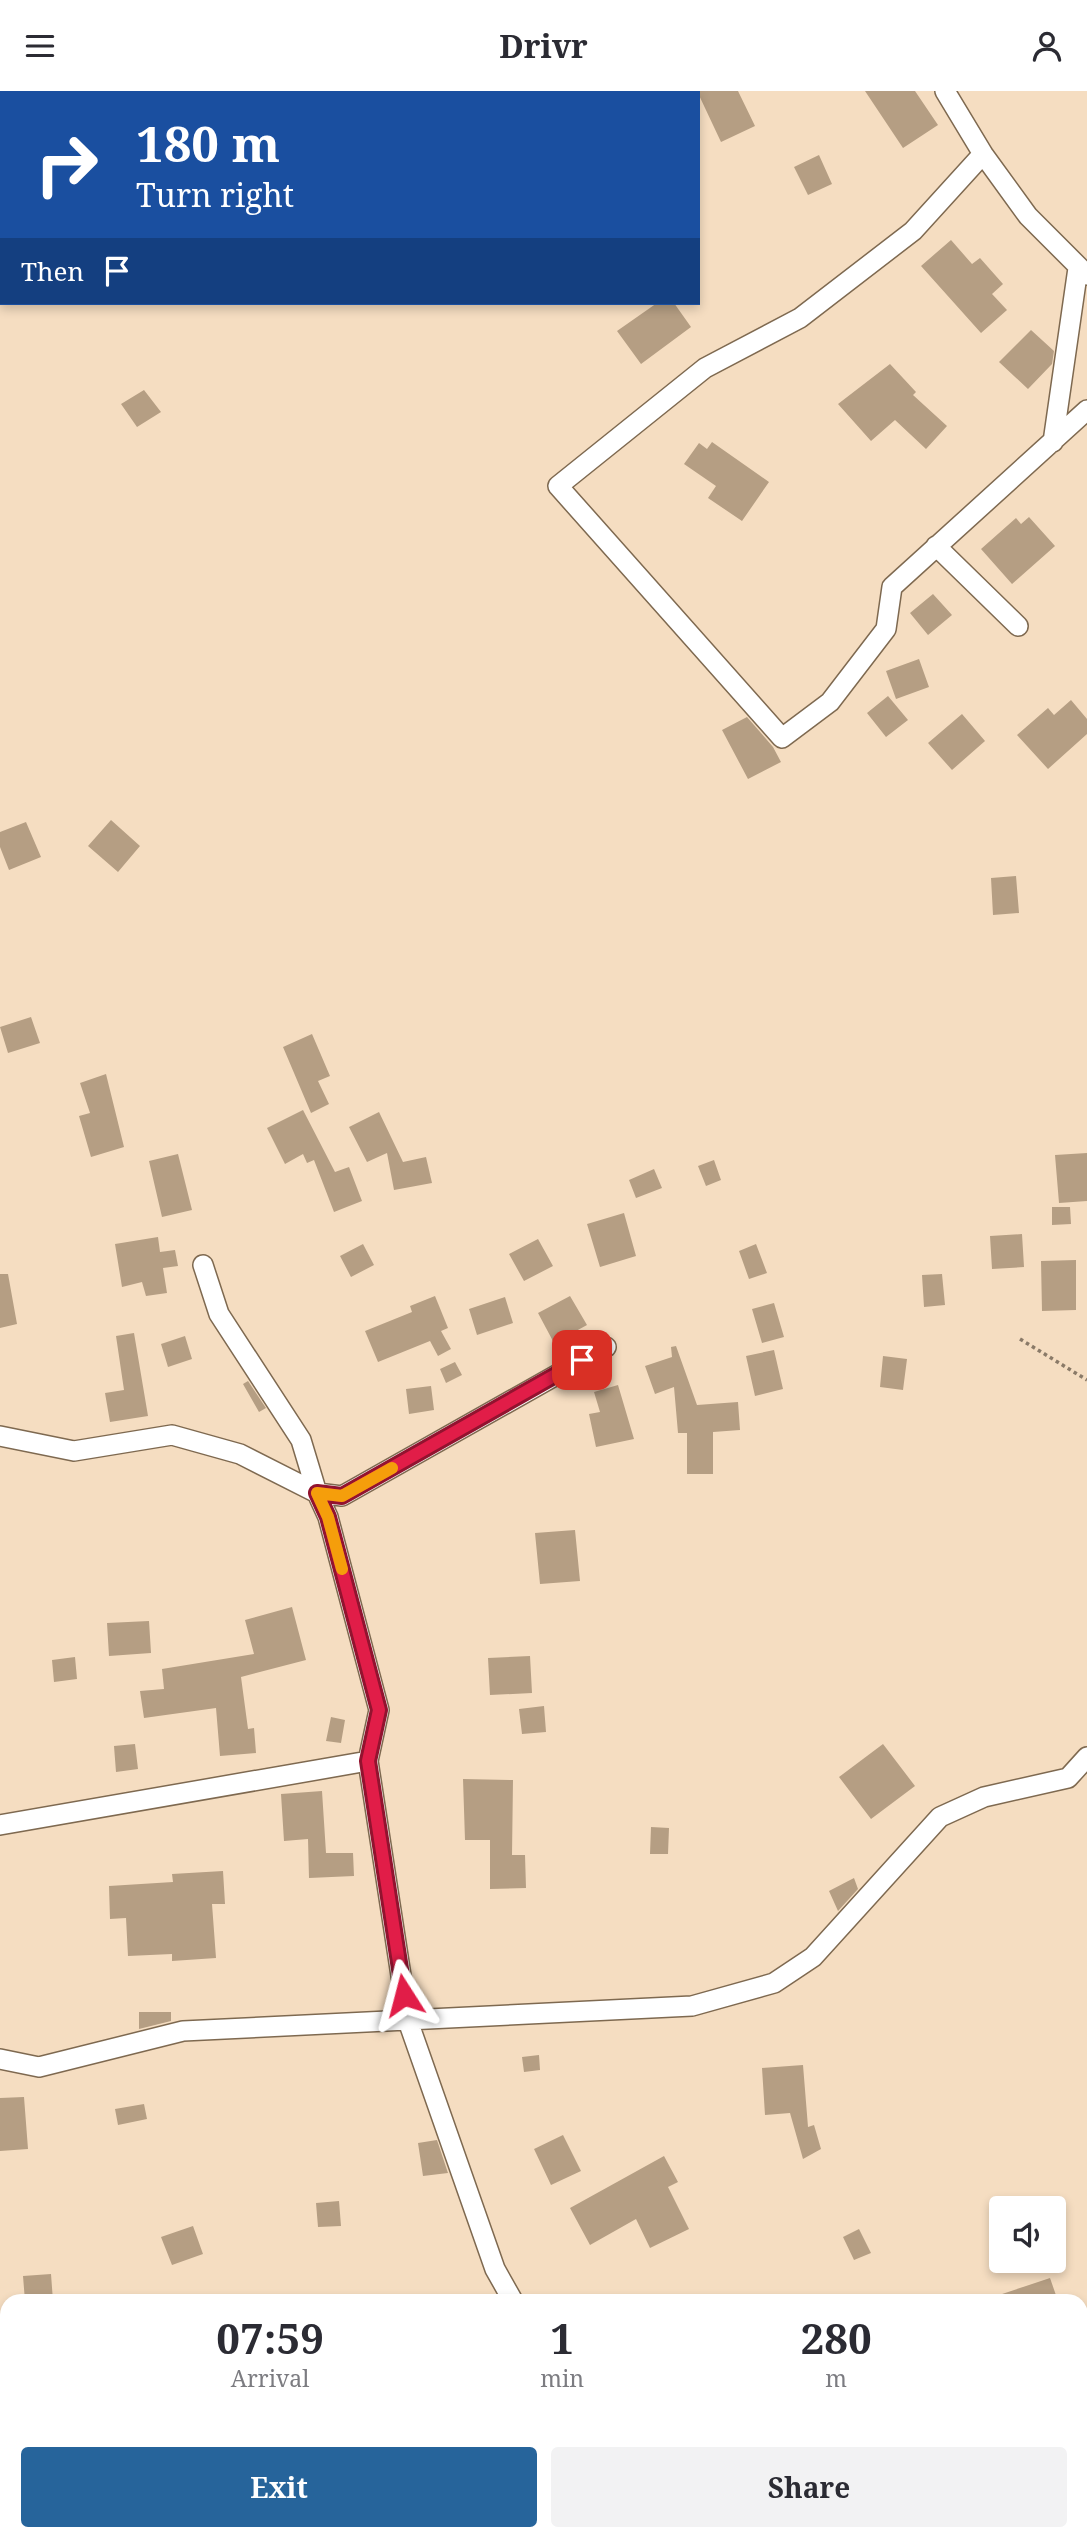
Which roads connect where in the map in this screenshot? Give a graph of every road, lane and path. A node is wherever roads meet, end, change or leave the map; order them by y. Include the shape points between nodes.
1 (951, 92) edge
2 (983, 154) junction
3 (1082, 272) edge
4 (1087, 410) edge
5 (1053, 442) junction
6 (936, 546) junction
7 (1018, 627) dead end
8 (204, 1265) dead end
9 (1020, 1339) dead end
10 (606, 1347) dead end
11 (1087, 1380) edge
12 (0, 1436) edge
13 (317, 1493) junction
14 (1087, 1757) edge
15 (368, 1761) junction
16 (0, 1825) edge
17 (408, 2021) junction
18 (0, 2059) edge
19 (509, 2294) edge

1 - 2 street
2 - 3 street via 1028,216
2 - 6 street via 913,231 800,318 705,368 558,486 782,738 830,702 886,629 892,587
3 - 5 street
4 - 5 street
5 - 6 street
6 - 7 street
8 - 13 street via 219,1314 301,1440
9 - 11 path
10 - 13 street via 342,1496
12 - 13 street via 74,1451 172,1435 240,1454
13 - 15 street via 328,1517 379,1710
14 - 17 street via 1068,1778 984,1797 940,1817 813,1957 774,1983 692,2006
15 - 16 street
15 - 17 street
17 - 18 street via 183,2031 39,2067
17 - 19 street via 495,2269

